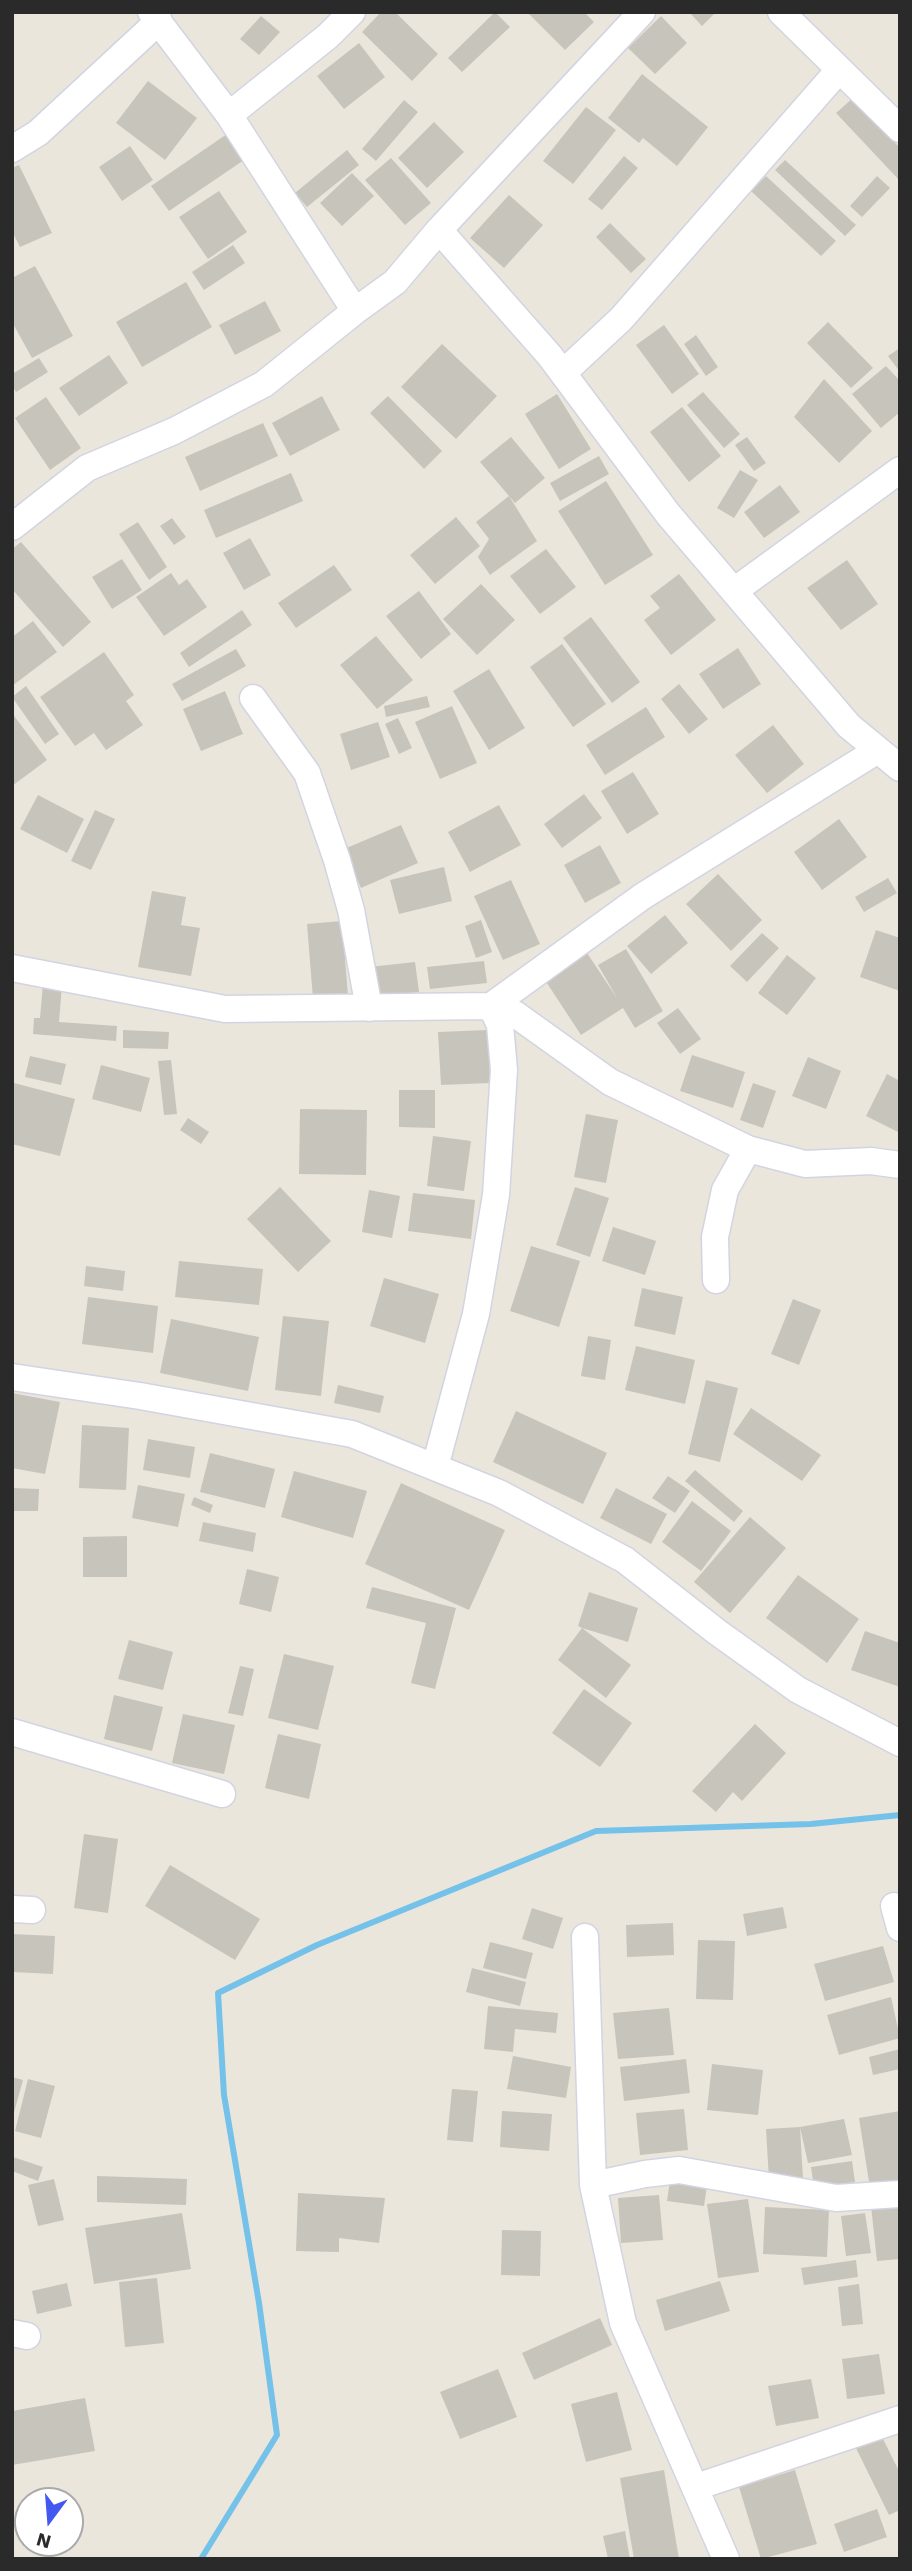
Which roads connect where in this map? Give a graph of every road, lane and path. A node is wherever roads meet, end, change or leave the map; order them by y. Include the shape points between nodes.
1 (352, 12) edge
2 (642, 12) edge
3 (781, 12) edge
4 (155, 16) edge
5 (839, 70) junction
6 (229, 115) junction
7 (900, 130) edge
8 (12, 149) edge
9 (439, 230) junction
10 (355, 311) junction
11 (563, 373) junction
12 (900, 470) edge
13 (12, 527) edge
14 (734, 591) junction
15 (253, 698) dead end
16 (893, 760) edge
17 (12, 968) edge
18 (491, 1006) junction
19 (369, 1008) junction
20 (748, 1149) junction
21 (900, 1165) edge
22 (716, 1280) dead end
23 (12, 1377) edge
24 (435, 1468) junction
25 (12, 1732) edge
26 (900, 1743) edge
27 (222, 1794) dead end
28 (585, 1937) dead end
29 (593, 2185) junction
30 (900, 2194) edge
31 (900, 2419) edge
32 (696, 2487) junction
33 (726, 2559) edge

1 - 6 street
2 - 9 street
3 - 5 street
4 - 6 street
4 - 8 street via 38,133
5 - 7 street
5 - 11 street via 621,319
6 - 10 street
9 - 10 street via 395,282
9 - 11 street
10 - 13 street via 264,384 174,432 87,468
11 - 14 street via 668,514
12 - 14 street
14 - 16 street via 849,726
15 - 19 street via 307,773 351,910
16 - 18 street via 643,896
17 - 19 street via 225,1009
18 - 19 street
18 - 20 street via 515,1014 610,1082
18 - 24 street via 500,1025 504,1070 496,1195 476,1314
20 - 21 street via 805,1164 871,1161
20 - 22 street via 726,1190 715,1237
23 - 24 street via 352,1434
24 - 26 street via 499,1493 625,1560 798,1690
25 - 27 street
28 - 29 street
29 - 30 street via 679,2171 836,2198
29 - 32 street via 623,2323
31 - 32 street
32 - 33 street

